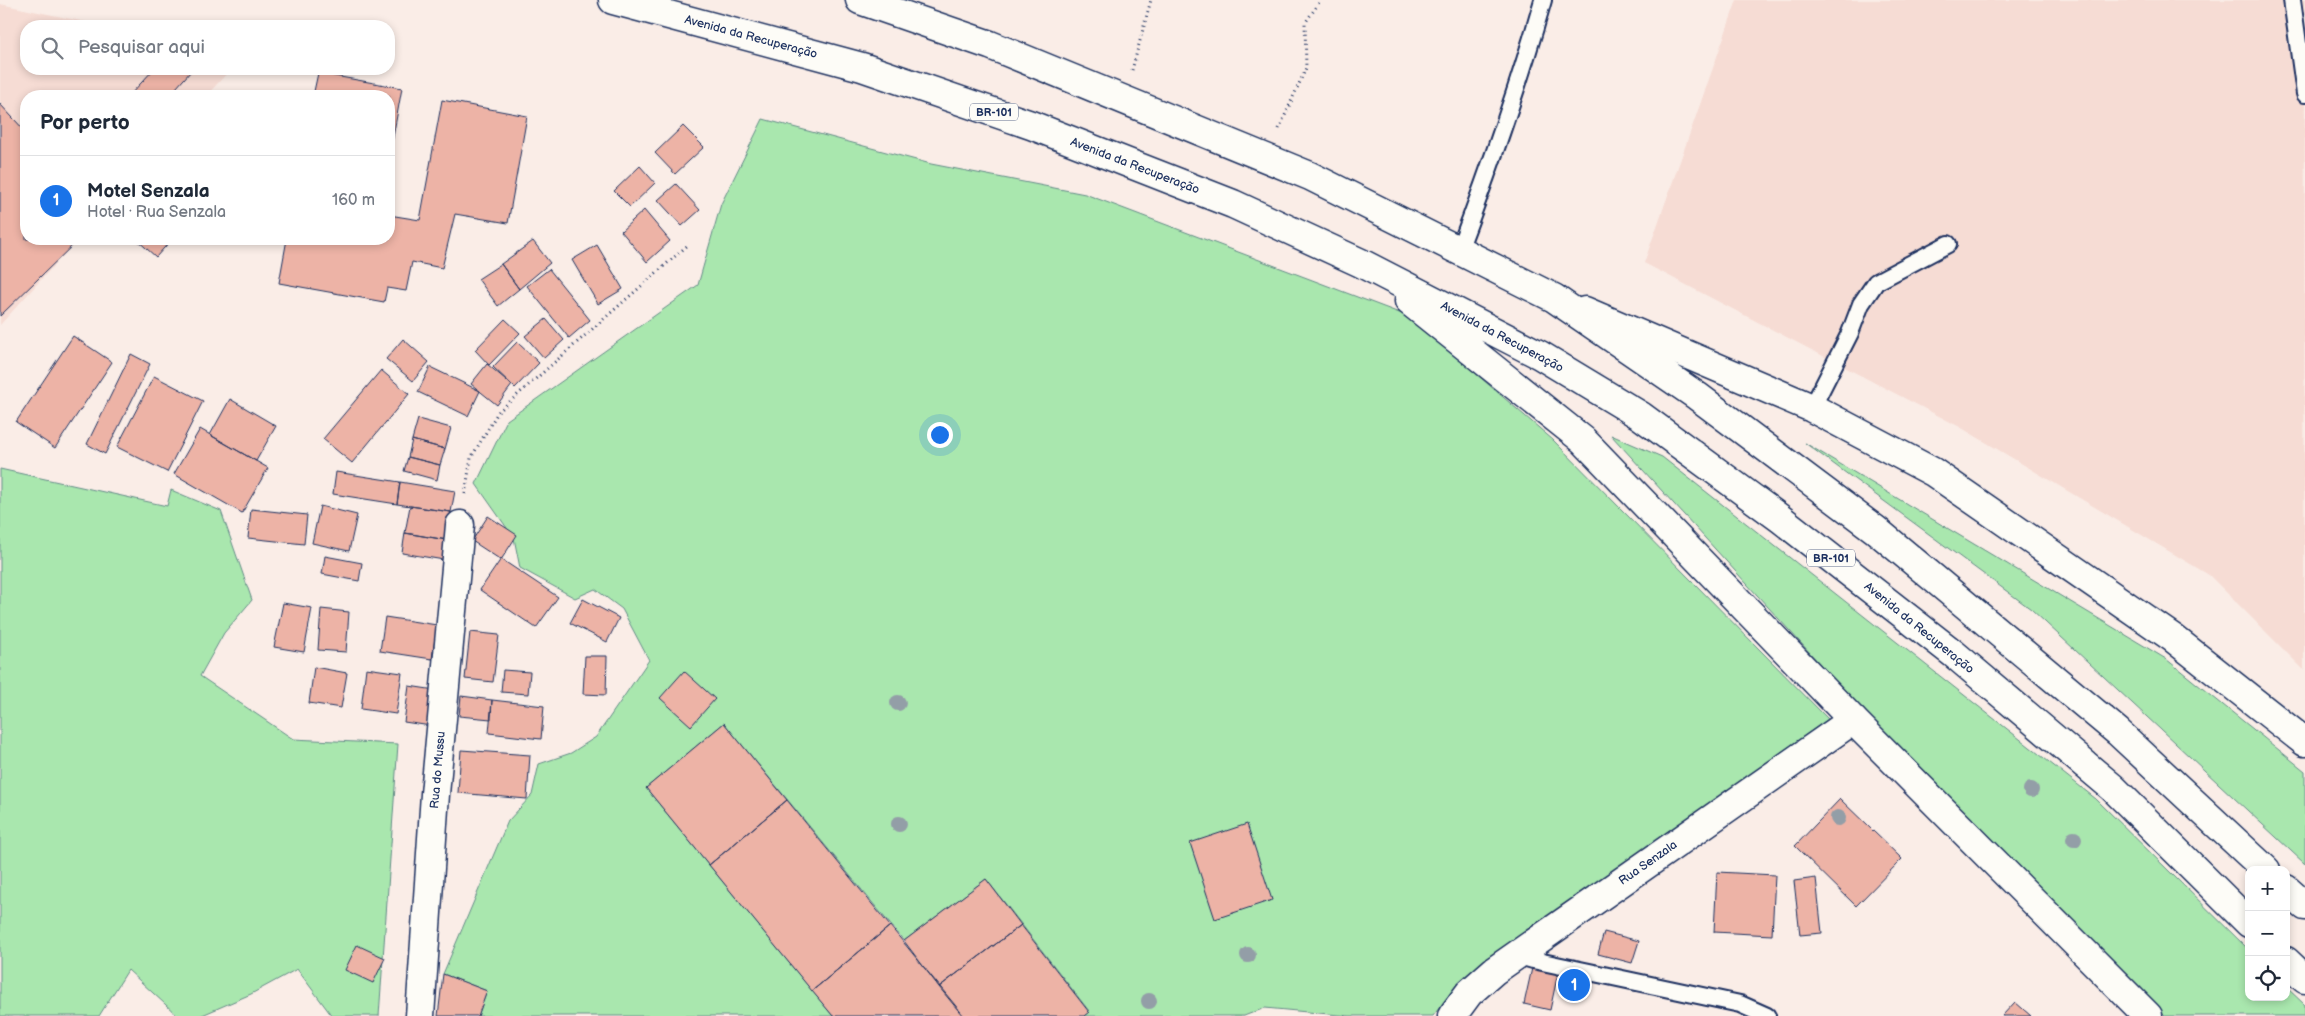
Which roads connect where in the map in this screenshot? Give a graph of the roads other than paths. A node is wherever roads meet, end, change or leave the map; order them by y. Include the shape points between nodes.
1 (613, 0) edge
2 (860, 0) edge
3 (1543, 0) edge
4 (2292, 0) edge
5 (2305, 94) edge
6 (1948, 244) dead end
7 (1459, 250) junction
8 (1361, 263) junction
9 (1554, 298) junction
10 (1812, 408) junction
11 (460, 525) road end
12 (1853, 720) junction
13 (2305, 742) edge
14 (2262, 866) edge
15 (2290, 893) edge
16 (2305, 906) edge
17 (2245, 919) edge
18 (1516, 955) junction
19 (2290, 965) edge
20 (2305, 979) edge
21 (420, 1016) edge
22 (1452, 1016) edge
23 (1767, 1016) edge
24 (2148, 1016) edge

1 - 8 main road, Avenida da Recuperação / BR-101 via 862,67 1031,125 1234,204
2 - 7 main road via 990,45 1310,176
3 - 7 lane via 1522,72
4 - 5 lane
6 - 10 lane via 1876,282 1861,304
7 - 9 main road
8 - 12 main road via 1583,440
8 - 17 main road, Avenida da Recuperação / BR-101 via 1540,356 1641,416 1781,519 1954,654 2113,788
9 - 10 main road
9 - 14 main road via 1697,396 1876,530 2118,732
10 - 13 main road via 1932,472 2044,547 2173,638
11 - 21 main road, Rua do Mussu via 435,794
12 - 18 main road, Rua Senzala
12 - 24 main road
15 - 16 main road
18 - 22 main road, Rua Senzala via 1469,992
18 - 23 lane via 1740,1004
19 - 20 main road

